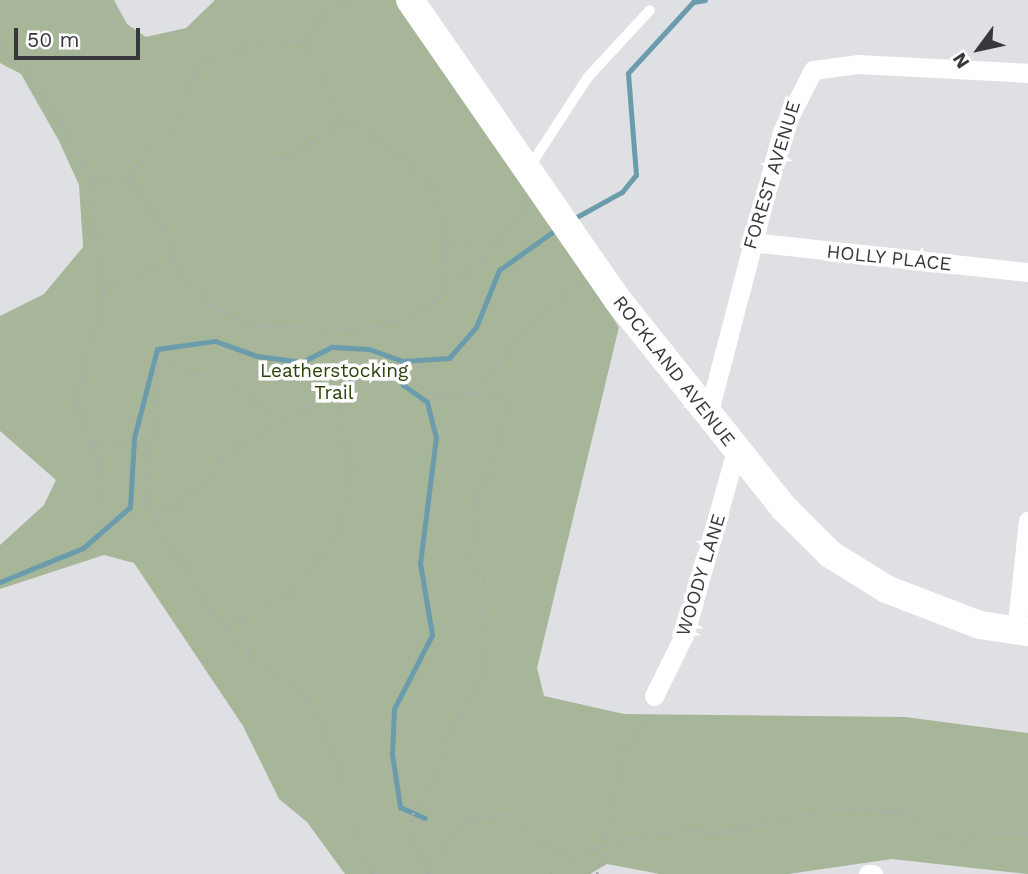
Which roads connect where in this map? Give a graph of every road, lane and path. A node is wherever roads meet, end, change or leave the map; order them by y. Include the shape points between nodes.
1 (346, 0) edge
2 (410, 0) edge
3 (650, 10) dead end
4 (304, 41) junction
5 (0, 46) edge
6 (1028, 73) edge
7 (346, 120) junction
8 (272, 159) dead end
9 (128, 178) junction
10 (93, 182) junction
11 (539, 190) junction
12 (447, 241) junction
13 (751, 242) junction
14 (487, 252) junction
15 (173, 262) junction
16 (596, 271) junction
17 (1028, 272) edge
18 (104, 285) junction
19 (445, 287) junction
20 (485, 385) junction
21 (338, 388) junction
22 (708, 415) junction
23 (281, 420) junction
24 (88, 441) junction
25 (736, 450) junction
26 (149, 473) junction
27 (157, 515) junction
28 (100, 516) dead end
29 (1028, 521) edge
30 (227, 628) junction
31 (1022, 632) edge
32 (654, 696) joint
33 (1028, 832) edge
34 (602, 845) junction
35 (570, 861) junction
36 (425, 869) junction
37 (375, 874) edge
38 (427, 874) edge
39 (550, 874) edge
40 (597, 874) edge

1 - 4 path via 326,11
2 - 11 street, ROCKLAND AVENUE
3 - 11 lane via 588,77
4 - 7 path
4 - 9 path via 262,42 199,61 182,113
5 - 10 path via 36,81
6 - 13 street, FOREST AVENUE via 858,64 813,69 782,131
7 - 8 path via 293,154
7 - 12 path via 399,153 429,183
9 - 10 path
9 - 15 path via 174,248
10 - 18 path via 97,264
11 - 14 path
11 - 16 street, ROCKLAND AVENUE
12 - 14 path
12 - 19 path
13 - 17 street, HOLLY PLACE
13 - 22 street, FOREST AVENUE
14 - 19 path
15 - 18 path
15 - 19 path via 212,307 260,324 348,329 411,318
16 - 20 path via 514,341
16 - 22 street, ROCKLAND AVENUE
18 - 24 path via 99,325 77,379 78,417
20 - 21 path via 468,395 439,396 408,382 355,380
20 - 36 path via 507,408 488,474 475,492 479,511 470,559 484,578 486,606 480,622 488,670 441,743 438,754 446,764 414,809 409,835
21 - 23 path
21 - 30 path via 345,456 352,468 340,532 290,593
22 - 25 street, ROCKLAND AVENUE
23 - 26 path via 220,376 200,376 180,360 158,366
23 - 27 path via 226,453 186,501
24 - 26 path via 146,447
24 - 28 path via 98,463
25 - 31 street, ROCKLAND AVENUE via 830,554 936,610
25 - 32 street, WOODY LANE via 685,633
26 - 27 path via 147,498
27 - 30 path via 171,554
29 - 31 street
30 - 37 path via 249,653 314,704 349,789 363,862
32 - 34 path via 650,720 623,751
33 - 34 path via 985,831 961,843 900,811 832,808 715,834 681,829
34 - 35 path
34 - 40 path
35 - 36 path via 510,814 470,818
35 - 39 path
36 - 38 path

